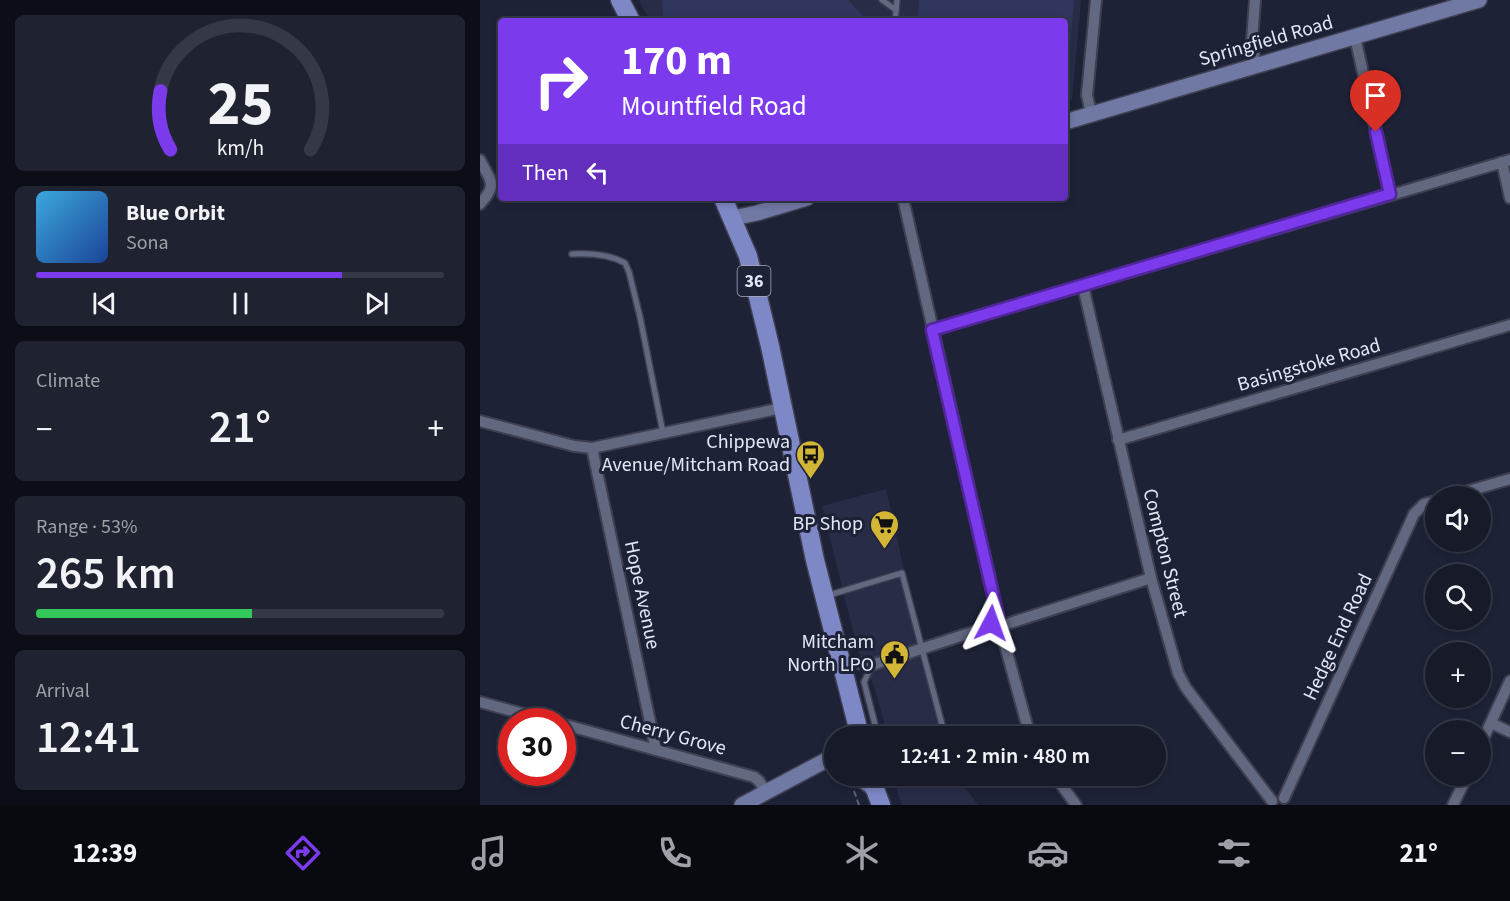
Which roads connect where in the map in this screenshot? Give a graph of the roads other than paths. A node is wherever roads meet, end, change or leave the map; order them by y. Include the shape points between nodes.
1 (620, 0) edge
2 (882, 0) edge
3 (897, 0) edge
4 (1096, 0) edge
5 (1256, 0) edge
6 (1479, 0) edge
7 (896, 10) junction
8 (629, 18) edge
9 (895, 18) edge
10 (1354, 37) junction
11 (1255, 66) junction
12 (1091, 114) junction
13 (1068, 121) edge
14 (480, 160) edge
15 (1506, 161) edge
16 (1390, 194) junction
17 (1510, 198) edge
18 (724, 201) edge
19 (797, 201) edge
20 (904, 201) edge
21 (480, 204) edge
22 (732, 218) junction
23 (573, 254) dead end
24 (1083, 286) junction
25 (1510, 325) edge
26 (932, 330) junction
27 (782, 408) junction
28 (480, 421) edge
29 (663, 433) junction
30 (1118, 440) junction
31 (592, 448) junction
32 (1510, 479) edge
33 (1485, 486) edge
34 (1425, 504) edge
35 (1151, 578) junction
36 (825, 597) junction
37 (998, 616) junction
38 (1010, 623) junction
39 (991, 626) junction
40 (1002, 634) junction
41 (923, 648) junction
42 (842, 661) junction
43 (872, 665) junction
44 (1510, 681) edge
45 (856, 685) junction
46 (480, 702) edge
47 (502, 708) edge
48 (1491, 723) joint
49 (859, 726) edge
50 (874, 726) edge
51 (942, 726) edge
52 (1027, 726) edge
53 (576, 728) edge
54 (1510, 732) edge
55 (657, 750) junction
56 (824, 762) edge
57 (816, 766) junction
58 (824, 766) edge
59 (1062, 786) edge
60 (1462, 786) edge
61 (766, 792) junction
62 (1287, 801) edge
63 (1271, 803) edge
64 (742, 805) edge
65 (1076, 805) edge
66 (1453, 805) edge

1 - 8 main road
2 - 7 lane
3 - 7 lane
4 - 12 street via 1088,95
5 - 11 street via 1252,40
6 - 10 main road, Springfield Road
7 - 9 lane
10 - 11 main road, Springfield Road
10 - 16 street
11 - 12 main road, Springfield Road
12 - 13 main road, Springfield Road
14 - 21 street via 492,183 491,192
15 - 16 street
15 - 17 street
16 - 24 street
18 - 22 main road, 36
19 - 22 main road
20 - 26 street
22 - 27 main road, 36 via 748,256
23 - 29 lane via 589,253 625,263
24 - 26 street
24 - 30 street, Compton Street
25 - 30 street, Basingstoke Road
26 - 37 street
27 - 29 street
27 - 36 main road, 36
28 - 31 street
29 - 31 street
30 - 35 street, Compton Street
31 - 55 street, Hope Avenue
32 - 33 street
34 - 62 street, Hedge End Road via 1414,514
35 - 38 street
35 - 63 street, Compton Street via 1182,681
36 - 41 lane via 902,573
36 - 42 main road, 36
37 - 38 street via 1004,616
37 - 39 street
38 - 40 street
39 - 40 street
39 - 41 street
40 - 52 street
41 - 43 street
41 - 51 lane
42 - 43 street
42 - 45 main road, 36
43 - 45 lane
44 - 48 street
45 - 49 main road, 36
45 - 50 lane
46 - 47 street
48 - 54 street
53 - 55 street, Cherry Grove
55 - 61 street, Cherry Grove via 754,777
56 - 57 main road
57 - 58 main road
57 - 61 main road
59 - 65 street
60 - 66 street
61 - 64 main road
62 - 63 street via 1277,797

